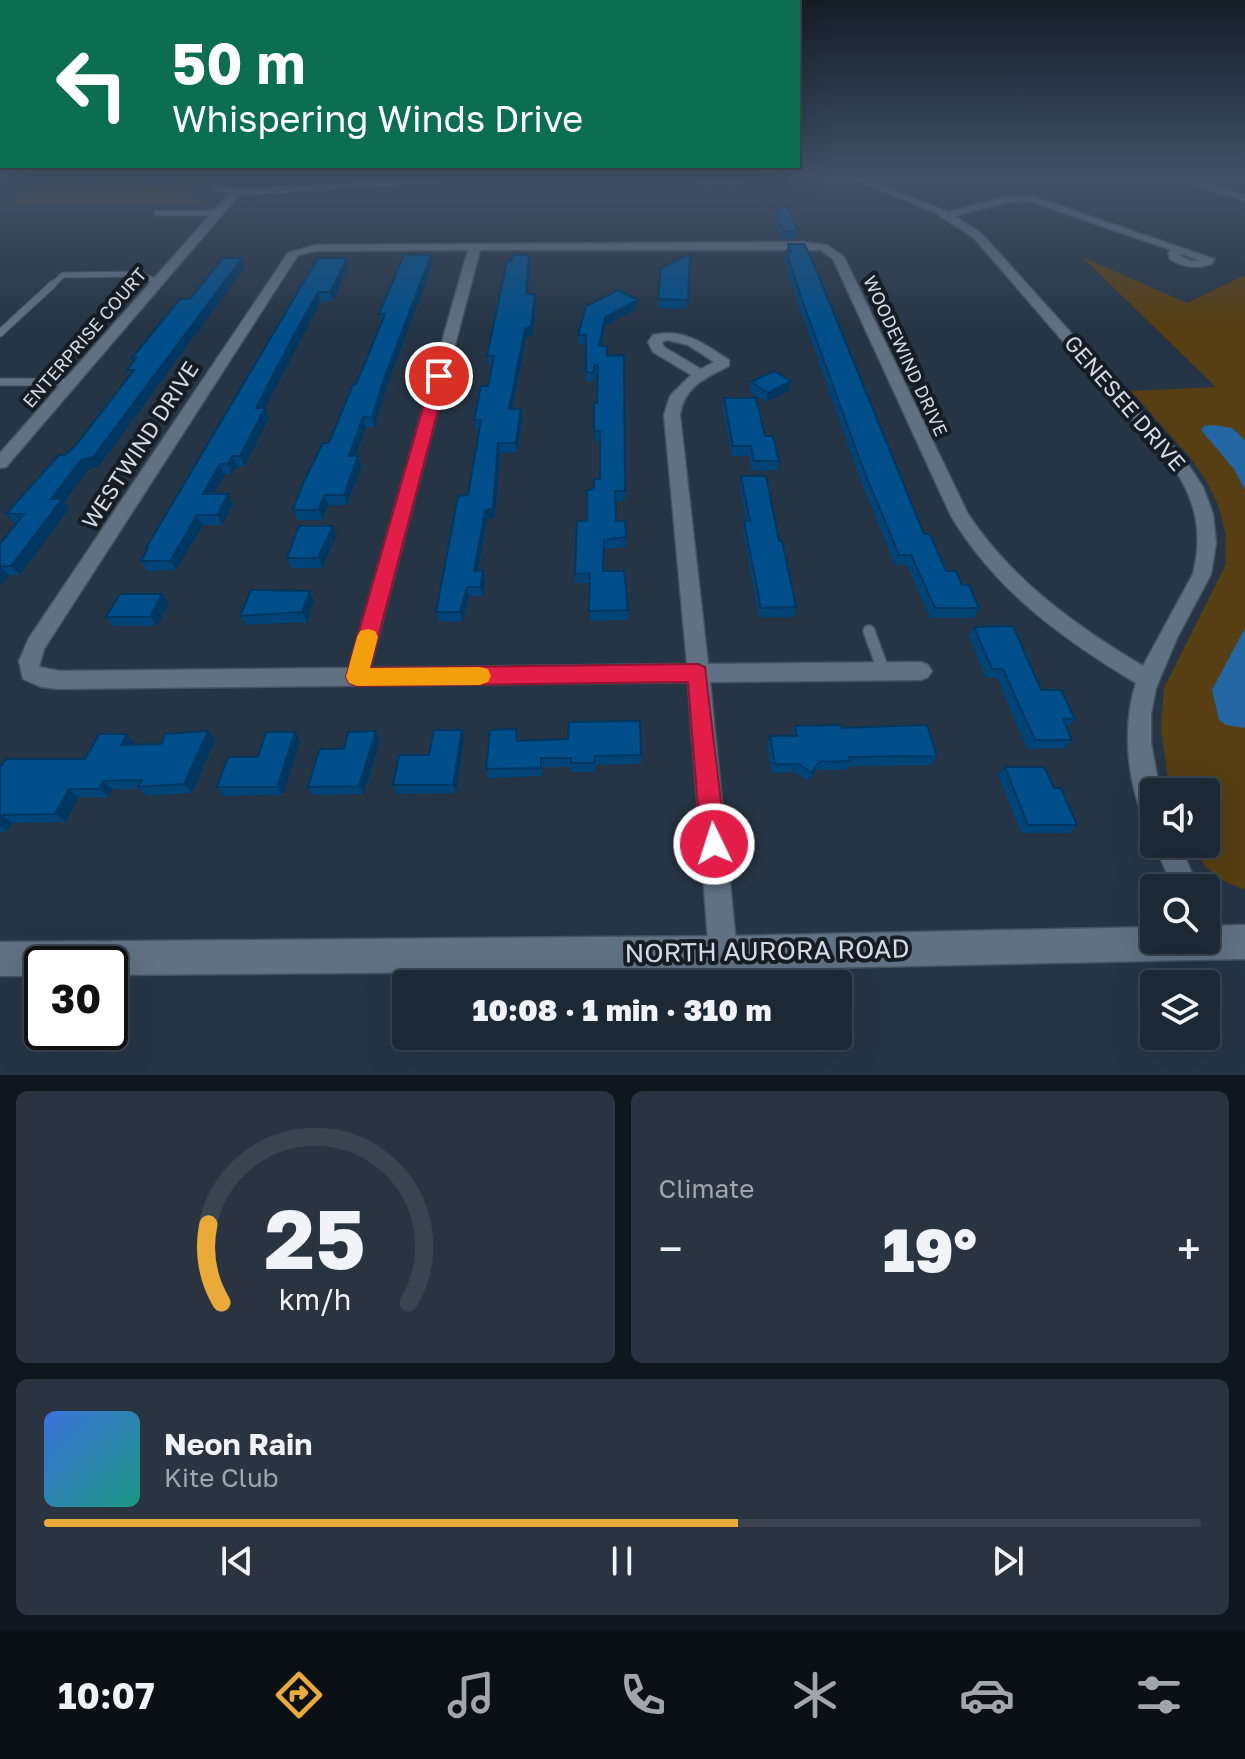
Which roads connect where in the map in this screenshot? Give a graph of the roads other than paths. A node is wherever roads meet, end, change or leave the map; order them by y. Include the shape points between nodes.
1 (205, 228) edge
2 (965, 228) edge
3 (1122, 228) edge
4 (475, 247) junction
5 (300, 250) joint
6 (1179, 251) dead end
7 (162, 277) junction
8 (0, 333) edge
9 (701, 375) dead end
10 (0, 382) edge
11 (70, 382) junction
12 (0, 463) edge
13 (869, 631) dead end
14 (921, 671) dead end
15 (884, 672) junction
16 (698, 673) junction
17 (357, 677) junction
18 (1147, 679) junction
19 (1144, 778) edge
20 (1221, 937) edge
21 (723, 953) junction
22 (0, 959) edge

1 - 7 street, ENTERPRISE COURT
2 - 18 street, GENESEE DRIVE via 987,245 1177,461 1200,496 1207,521 1207,558
3 - 6 street
4 - 5 street, WOODEWIND DRIVE
4 - 17 street
4 - 18 street, WOODEWIND DRIVE via 803,245 834,253 975,542 1048,615
5 - 17 street, WESTWIND DRIVE via 288,258 36,644 29,670 46,680
7 - 8 lane via 63,275
7 - 11 street, ENTERPRISE COURT
9 - 16 street via 676,398 672,415
10 - 11 lane
11 - 12 street, ENTERPRISE COURT
13 - 15 lane
14 - 15 street
15 - 16 street
16 - 17 street
16 - 21 street
18 - 19 street, GENESEE DRIVE via 1138,742
20 - 21 main road, NORTH AURORA ROAD
21 - 22 main road, NORTH AURORA ROAD

